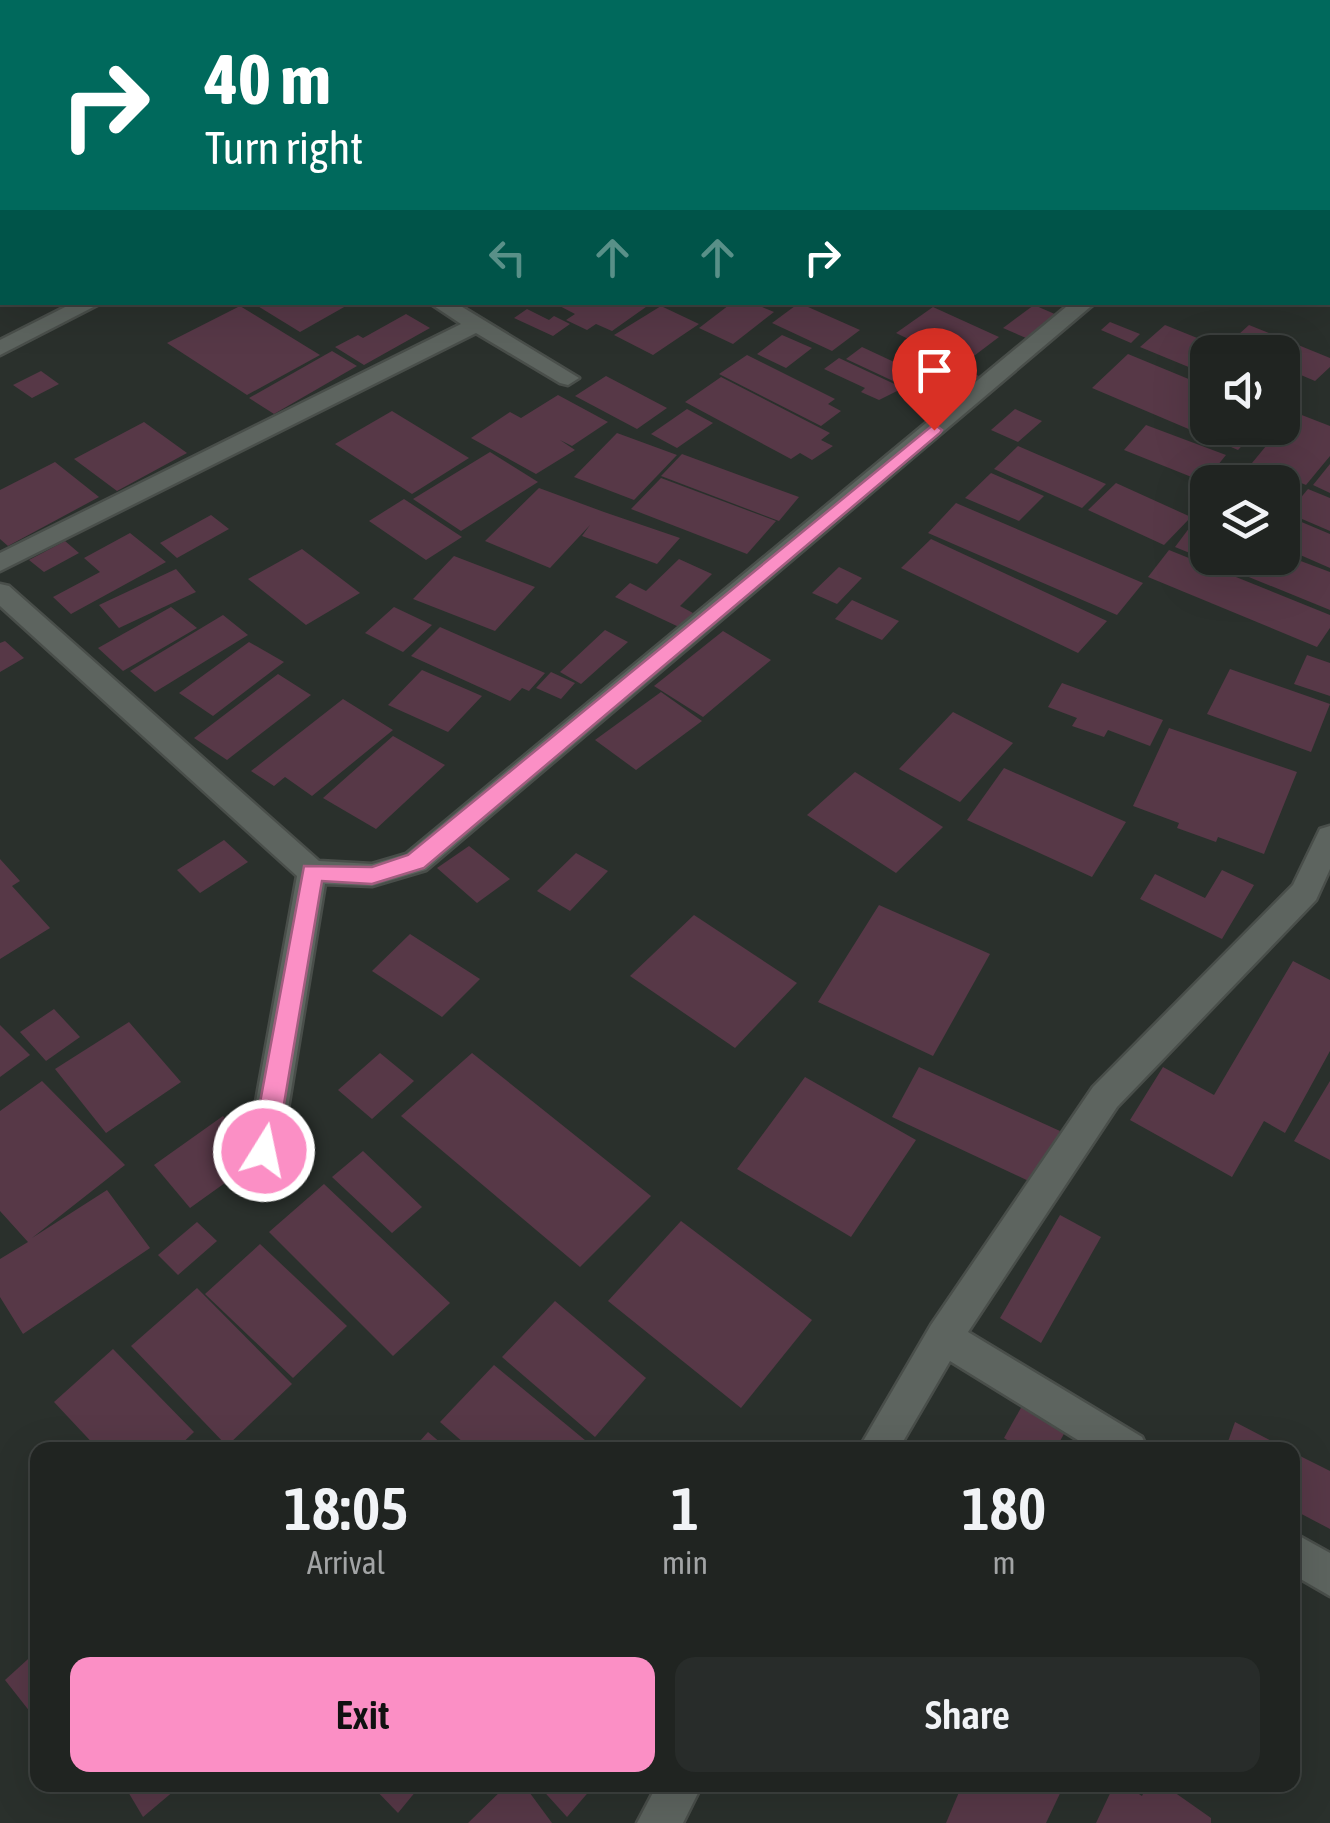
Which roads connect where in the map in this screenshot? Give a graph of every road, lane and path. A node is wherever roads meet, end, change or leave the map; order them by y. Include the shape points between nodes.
1 (87, 305) edge
2 (443, 305) edge
3 (1082, 305) edge
4 (478, 324) junction
5 (0, 348) edge
6 (568, 378) dead end
7 (0, 563) edge
8 (0, 592) edge
9 (1330, 837) edge
10 (312, 872) junction
11 (1317, 898) edge
12 (264, 1151) dead end
13 (944, 1337) junction
14 (883, 1442) edge
15 (1116, 1442) edge
16 (1300, 1557) edge
17 (1330, 1576) edge
18 (677, 1792) edge
19 (658, 1823) edge

1 - 5 street
2 - 4 street
3 - 10 street via 416,862 372,875
4 - 6 street
4 - 7 street
8 - 10 street
9 - 11 street
10 - 12 street
11 - 13 street via 1105,1096
13 - 14 street
13 - 15 street
16 - 17 street
18 - 19 street

